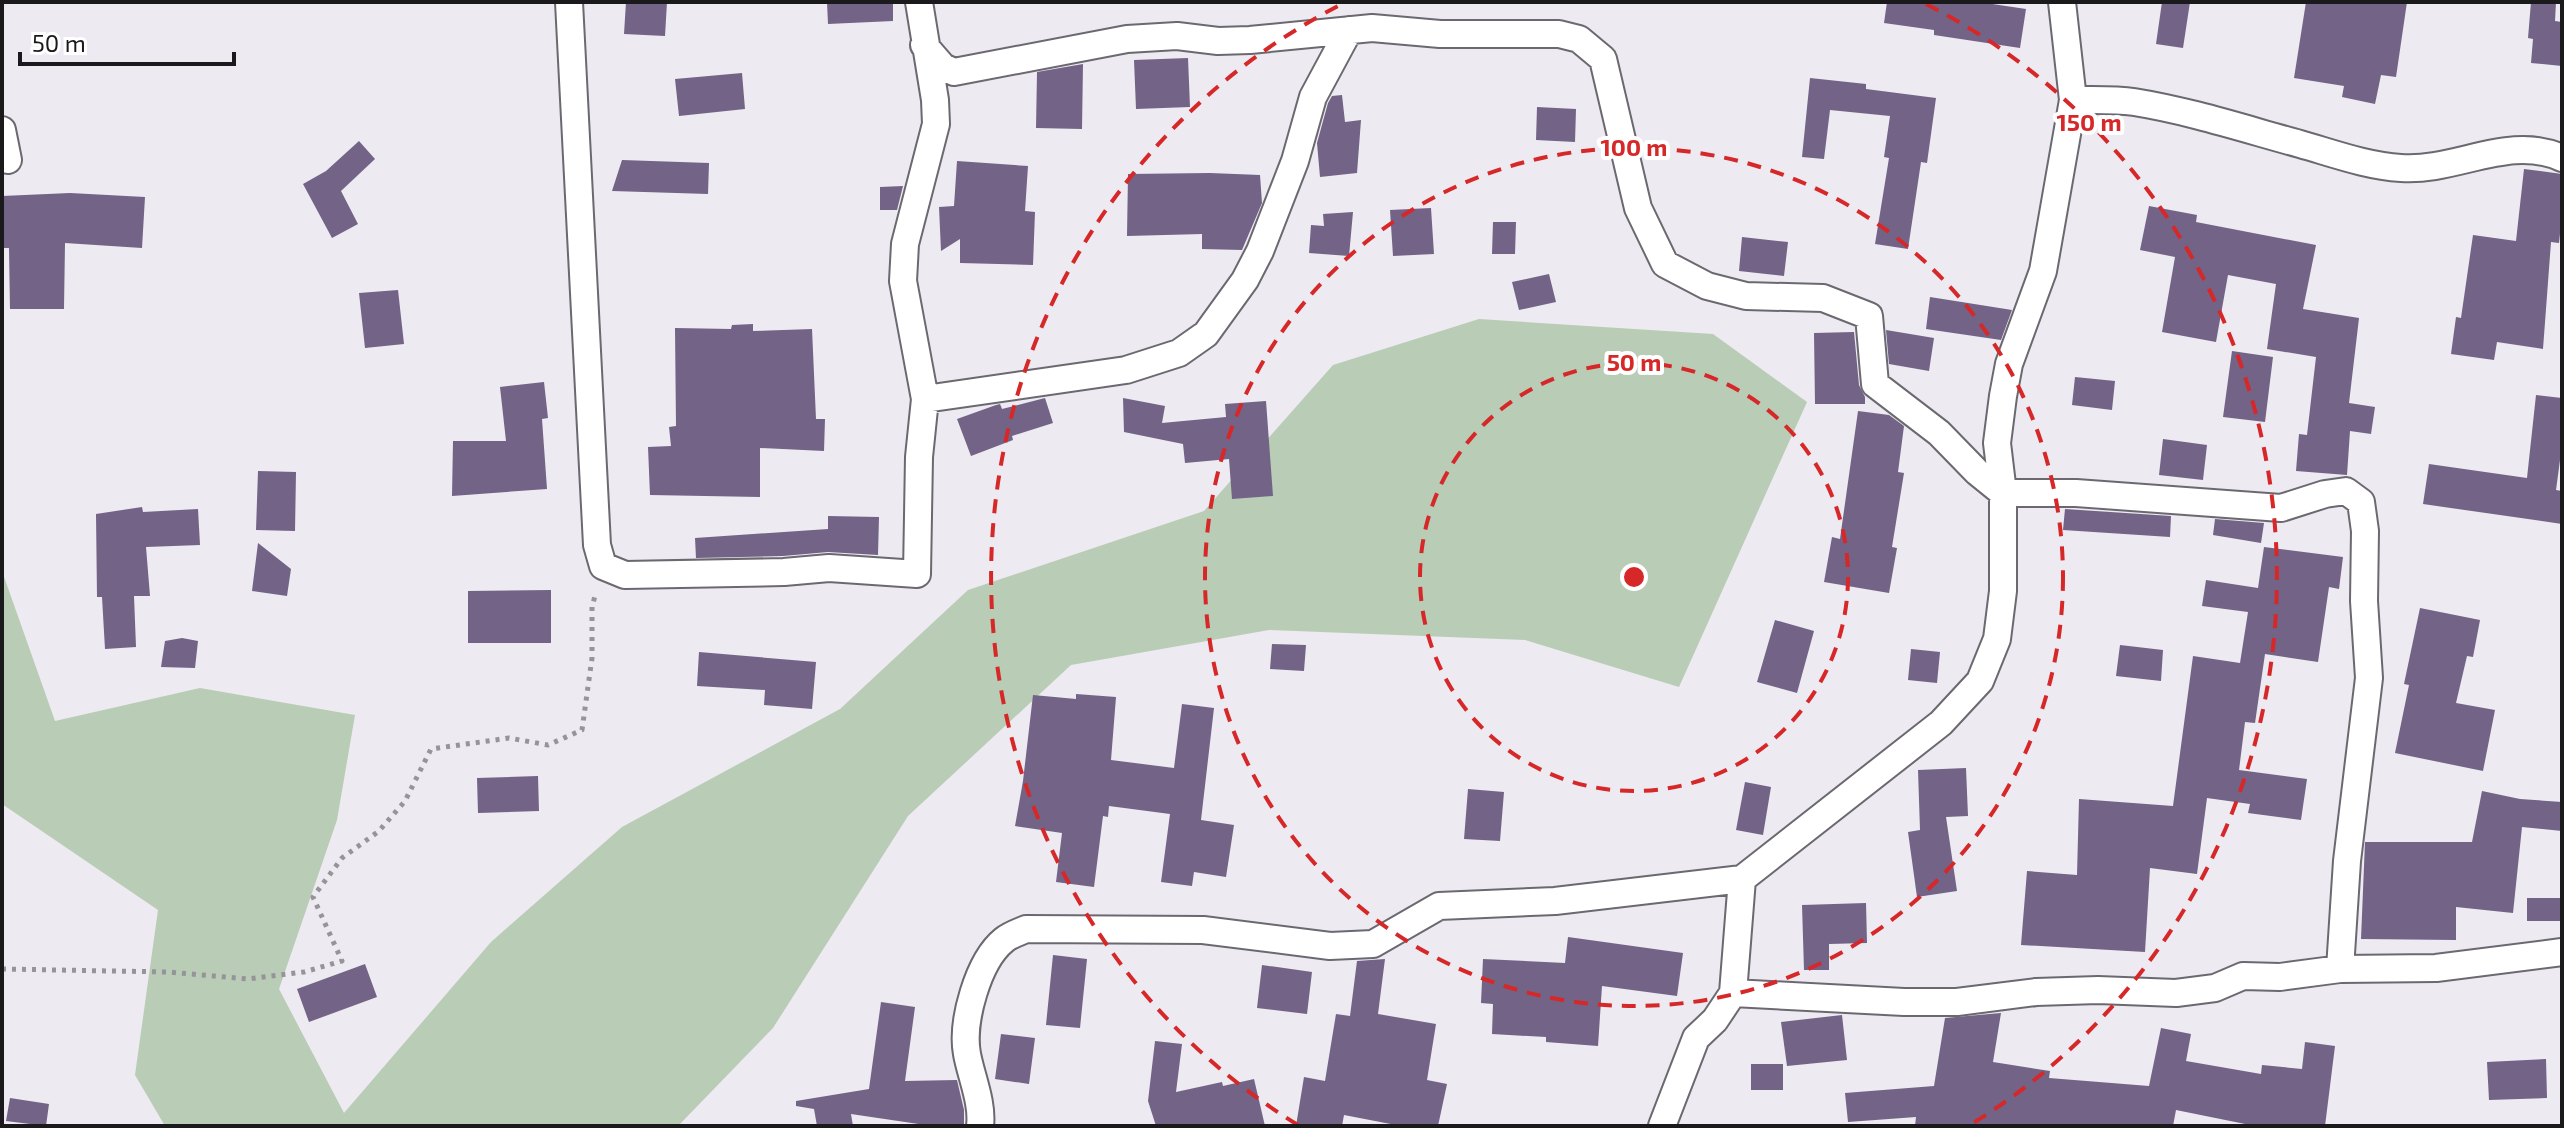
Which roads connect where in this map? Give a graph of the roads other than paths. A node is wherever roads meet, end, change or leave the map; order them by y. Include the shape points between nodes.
1 (569, 2) edge
2 (919, 2) edge
3 (2062, 2) edge
4 (1349, 30) junction
5 (924, 45) junction
6 (2073, 100) junction
7 (2, 130) edge
8 (2562, 158) edge
9 (8, 160) dead end
10 (925, 399) junction
11 (2003, 493) junction
12 (1742, 879) junction
13 (2562, 952) edge
14 (2340, 969) junction
15 (1733, 993) junction
16 (980, 1126) edge
17 (1662, 1126) edge

1 - 10 street via 597,545 603,566 625,575 829,568 917,574
2 - 5 street
3 - 6 street
4 - 5 street via 1250,40 1127,39 954,72
4 - 10 street via 1313,97 1260,251 1206,334 1179,353 1126,370
4 - 11 street via 1559,34 1579,39 1603,59 1638,208 1665,264 1707,286 1746,296 1823,298 1869,316 1875,384 1939,433
5 - 10 street via 936,124 905,244 903,281
6 - 8 street via 2167,108 2402,169 2516,148 2546,150
6 - 11 street via 2043,271 2007,375 1997,443
7 - 9 street
11 - 12 street via 2003,591 1997,639 1980,681 1941,723
11 - 14 street via 2281,508 2346,491 2361,502 2369,678
12 - 15 street
12 - 16 street via 1555,901 1439,906 1373,944 1359,945 1203,930 1026,929 1003,940 985,965 969,1006 966,1049
13 - 14 street via 2436,968
14 - 15 street via 2243,976 2215,988 2176,993 2098,990 1930,1002
15 - 17 street via 1696,1038

